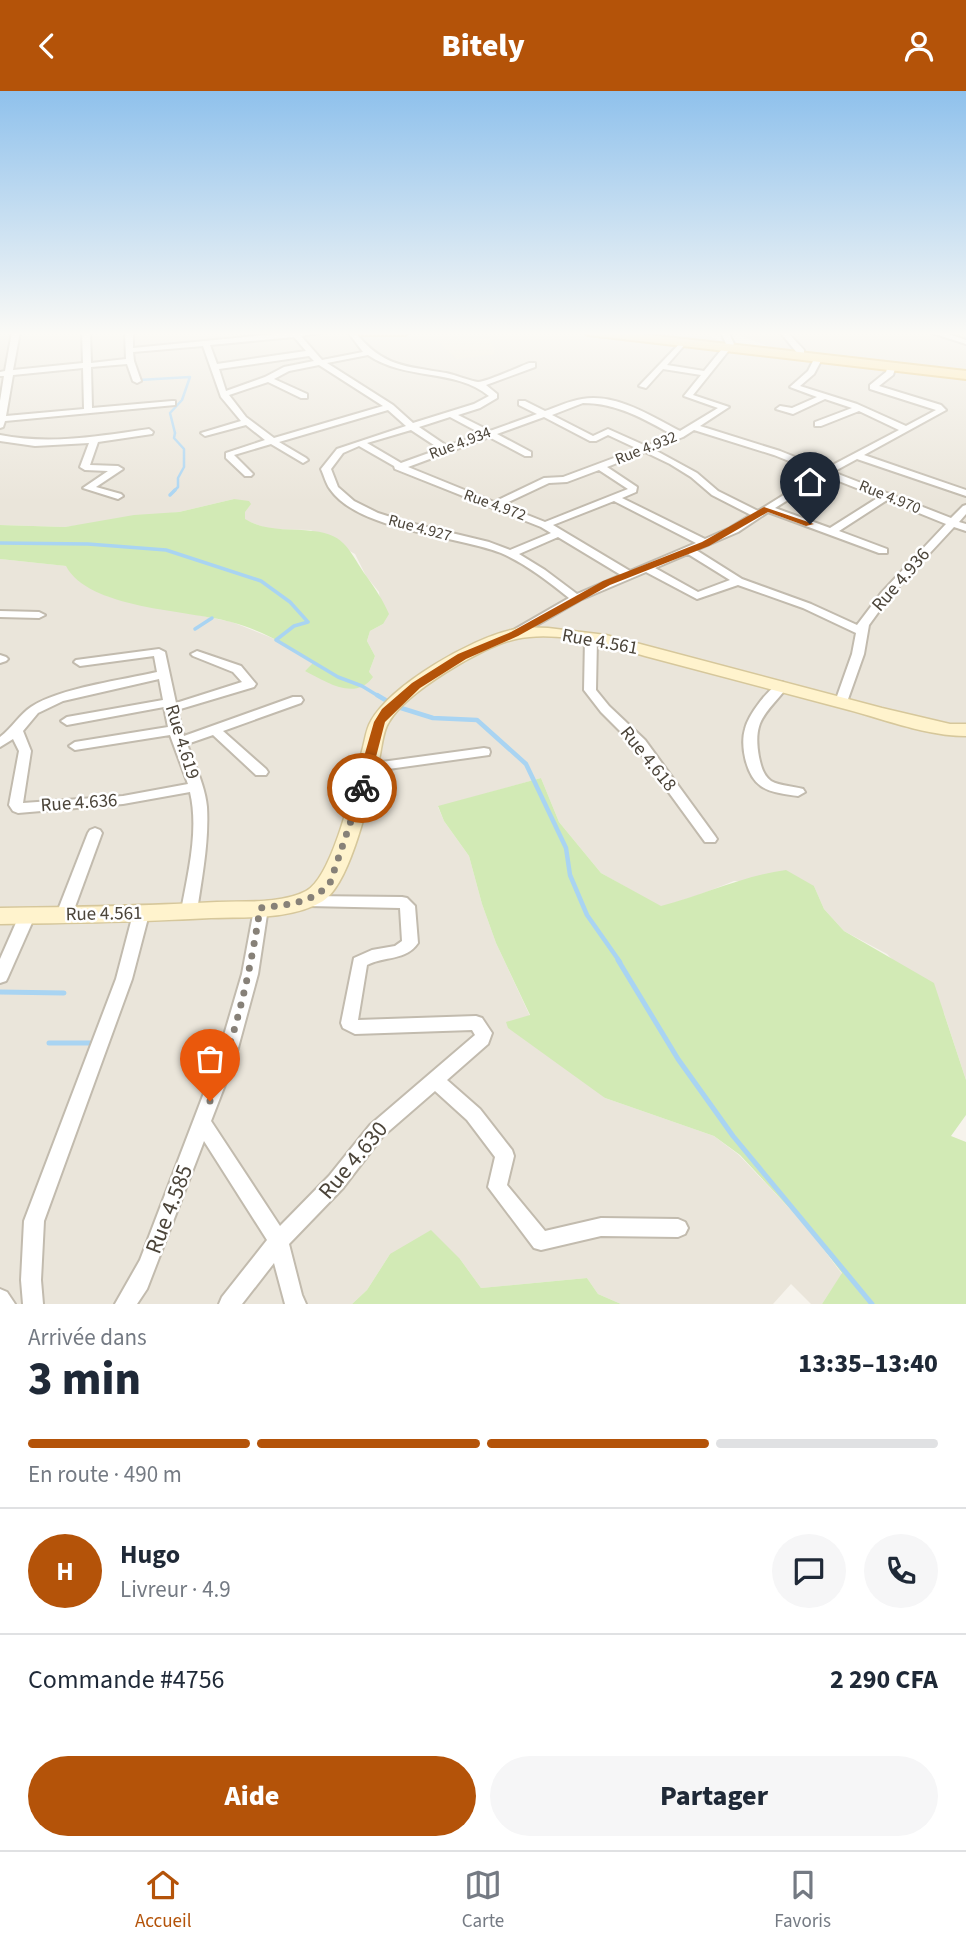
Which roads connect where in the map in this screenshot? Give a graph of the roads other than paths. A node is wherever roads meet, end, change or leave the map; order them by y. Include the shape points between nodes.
1 (88, 389) edge
2 (221, 389) edge
3 (240, 389) edge
4 (288, 389) edge
5 (361, 389) edge
6 (486, 389) edge
7 (693, 389) edge
8 (799, 389) edge
9 (878, 389) edge
10 (3, 393) edge
11 (225, 394) junction
12 (304, 396) dead end
13 (823, 397) junction
14 (172, 403) dead end
15 (522, 403) dead end
16 (390, 407) junction
17 (858, 408) junction
18 (780, 409) dead end
19 (88, 411) junction
20 (451, 414) junction
21 (540, 414) junction
22 (1, 418) edge
23 (248, 422) junction
24 (818, 424) dead end
25 (410, 425) junction
26 (694, 427) junction
27 (905, 429) junction
28 (149, 432) dead end
29 (488, 432) junction
30 (205, 433) dead end
31 (680, 435) junction
32 (0, 438) edge
33 (95, 439) junction
34 (271, 441) junction
35 (360, 443) junction
36 (444, 448) junction
37 (646, 449) junction
38 (528, 454) dead end
39 (857, 456) junction
40 (303, 460) dead end
41 (398, 467) junction
42 (599, 467) junction
43 (826, 472) junction
44 (248, 474) dead end
45 (966, 493) edge
46 (118, 496) dead end
47 (887, 496) junction
48 (615, 498) junction
49 (494, 505) junction
50 (966, 508) edge
51 (768, 509) junction
52 (758, 515) junction
53 (953, 523) junction
54 (545, 525) junction
55 (966, 528) edge
56 (831, 532) junction
57 (559, 533) junction
58 (705, 544) junction
59 (689, 550) junction
60 (883, 551) dead end
61 (510, 554) junction
62 (647, 568) junction
63 (627, 574) junction
64 (738, 581) junction
65 (576, 598) junction
66 (0, 614) edge
67 (39, 615) dead end
68 (860, 631) junction
69 (514, 634) junction
70 (591, 638) junction
71 (197, 654) dead end
72 (80, 662) dead end
73 (164, 674) junction
74 (782, 686) junction
75 (297, 700) dead end
76 (841, 702) junction
77 (170, 705) junction
78 (67, 721) dead end
79 (215, 730) junction
80 (16, 731) junction
81 (964, 732) edge
82 (178, 736) junction
83 (0, 743) edge
84 (75, 746) dead end
85 (484, 752) dead end
86 (367, 768) junction
87 (261, 772) dead end
88 (196, 787) junction
89 (798, 792) dead end
90 (95, 833) dead end
91 (710, 839) dead end
92 (304, 901) junction
93 (260, 908) junction
94 (188, 911) junction
95 (141, 914) junction
96 (64, 915) junction
97 (0, 916) edge
98 (27, 916) junction
99 (0, 977) edge
100 (434, 1080) junction
101 (202, 1122) junction
102 (678, 1228) dead end
103 (279, 1241) junction
104 (0, 1299) edge
105 (5, 1304) edge
106 (33, 1304) edge
107 (125, 1304) edge
108 (229, 1304) edge
109 (296, 1304) edge

1 - 19 street
2 - 11 street
3 - 11 street
4 - 12 street
5 - 16 street
6 - 20 street, Rue 4.927 via 493,399
7 - 26 street, Rue 4.932 via 688,396 724,407
8 - 13 street
9 - 27 street via 942,410
10 - 22 street
11 - 23 street
13 - 17 street
13 - 18 street via 796,410
14 - 19 street
15 - 21 street
16 - 25 street
16 - 34 street
17 - 24 street
17 - 27 street
19 - 22 street
20 - 25 street, Rue 4.927
20 - 29 street
21 - 29 street, Rue 4.934
21 - 31 street, Rue 4.934 via 582,401 606,401
21 - 37 street via 593,439 608,432
23 - 30 street
23 - 34 street
25 - 35 street, Rue 4.927
25 - 36 street
26 - 31 street, Rue 4.932
26 - 43 street, Rue 4.970
27 - 39 street
28 - 33 street
29 - 36 street, Rue 4.934
29 - 38 street
31 - 37 street, Rue 4.932
32 - 33 street
33 - 46 street via 85,467 118,469 88,488
34 - 40 street
34 - 44 street via 230,453
35 - 41 street, Rue 4.972
35 - 61 street, Rue 4.927 via 340,451 326,469 342,494 394,523 490,545
36 - 41 street, Rue 4.934
37 - 42 street, Rue 4.932
37 - 52 street
39 - 43 street
39 - 45 street
41 - 49 street, Rue 4.972
42 - 48 street via 633,489
42 - 49 street, Rue 4.932 via 564,479 547,479
43 - 47 street, Rue 4.970
43 - 51 street
47 - 53 street, Rue 4.970
47 - 56 street
48 - 54 street
48 - 58 street
49 - 54 street, Rue 4.972
50 - 53 street, Rue 4.936
51 - 52 street
51 - 56 street
52 - 58 street
53 - 55 street, Rue 4.970
53 - 68 street, Rue 4.936 via 886,594
54 - 57 street, Rue 4.972
56 - 60 street
57 - 61 street
57 - 63 street, Rue 4.972
58 - 59 street
59 - 62 street
59 - 64 street
61 - 65 street, Rue 4.927 via 545,573
62 - 63 street
62 - 64 street via 697,596
63 - 65 street
64 - 68 street
65 - 69 street
66 - 67 street
68 - 76 street, Rue 4.936 via 858,654
69 - 70 main road, Rue 4.561
69 - 86 main road, Rue 4.561 via 462,656 405,694 380,722
70 - 74 main road, Rue 4.561
70 - 91 street, Rue 4.618 via 590,690 640,743
71 - 77 street via 237,669 250,684
72 - 73 street, Rue 4.619 via 157,651
73 - 77 street, Rue 4.619
73 - 80 street via 59,698 34,710
74 - 76 main road, Rue 4.561
74 - 89 street via 758,715 750,738 760,779 769,786
75 - 79 street
76 - 81 main road, Rue 4.561
77 - 78 street
77 - 82 street, Rue 4.619
79 - 82 street
79 - 87 street
80 - 83 street
80 - 88 street, Rue 4.636 via 24,751 18,808 124,800
82 - 84 street
82 - 88 street, Rue 4.619
85 - 86 street
86 - 92 main road, Rue 4.561 via 330,883
88 - 94 street, Rue 4.619 via 198,858
90 - 96 street
92 - 93 main road, Rue 4.561
92 - 100 street, Rue 4.630 via 402,902 407,906 411,943 360,963 349,1023 355,1027 476,1023 484,1033 482,1039
93 - 94 main road, Rue 4.561
93 - 101 street, Rue 4.585 via 250,974
94 - 95 main road, Rue 4.561
95 - 96 main road, Rue 4.561
95 - 106 street via 124,979 34,1221
96 - 98 main road, Rue 4.561
97 - 98 main road, Rue 4.561
98 - 99 street
100 - 102 street via 491,1132 505,1156 497,1187 541,1241 601,1227
100 - 103 street, Rue 4.630 via 381,1125 336,1182
101 - 103 street
101 - 107 street, Rue 4.585 via 149,1262
103 - 108 street, Rue 4.630
103 - 109 street
104 - 105 street

